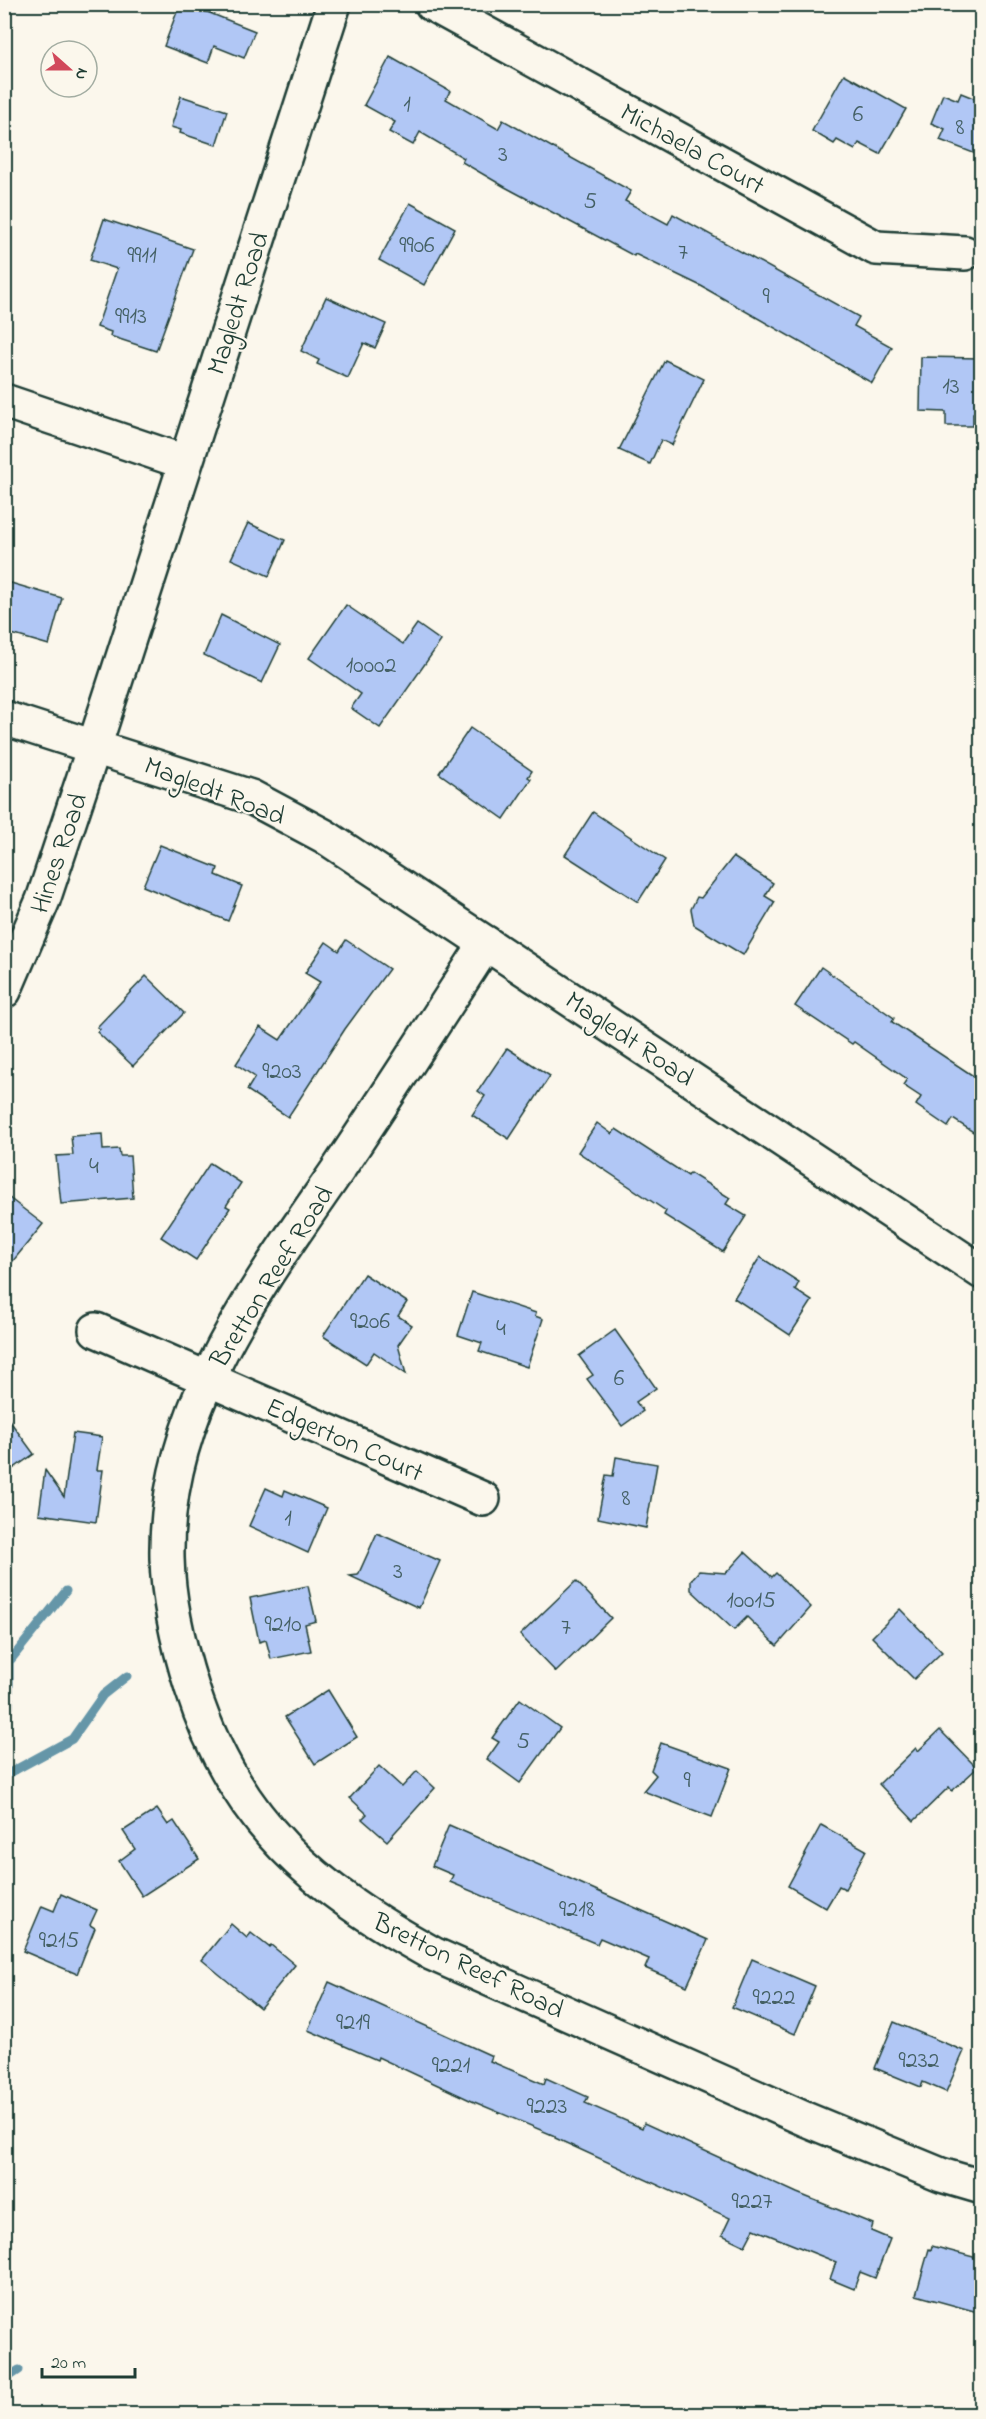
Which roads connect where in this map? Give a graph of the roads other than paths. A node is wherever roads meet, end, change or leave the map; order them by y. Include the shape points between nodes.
1 (334, 4) edge
2 (432, 4) edge
3 (965, 253) dead end
4 (4, 401) edge
5 (184, 462) junction
6 (4, 718) edge
7 (94, 747) junction
8 (486, 943) junction
9 (4, 991) edge
10 (981, 1272) edge
11 (96, 1330) dead end
12 (207, 1378) junction
13 (483, 1499) dead end
14 (981, 2187) edge

1 - 5 street, Magledt Road
2 - 3 street, Michaela Court via 876,248
4 - 5 street
5 - 7 street, Magledt Road
6 - 7 street
7 - 8 street, Magledt Road via 250,797 275,809 371,865
7 - 9 street, Hines Road via 43,900
8 - 10 street, Magledt Road
8 - 12 street, Bretton Reef Road via 277,1257
11 - 12 street, Edgerton Court
12 - 13 street, Edgerton Court
12 - 14 street, Bretton Reef Road via 183,1440 170,1503 167,1558 172,1610 201,1714 222,1759 268,1833 343,1900 433,1954 805,2119 941,2175

